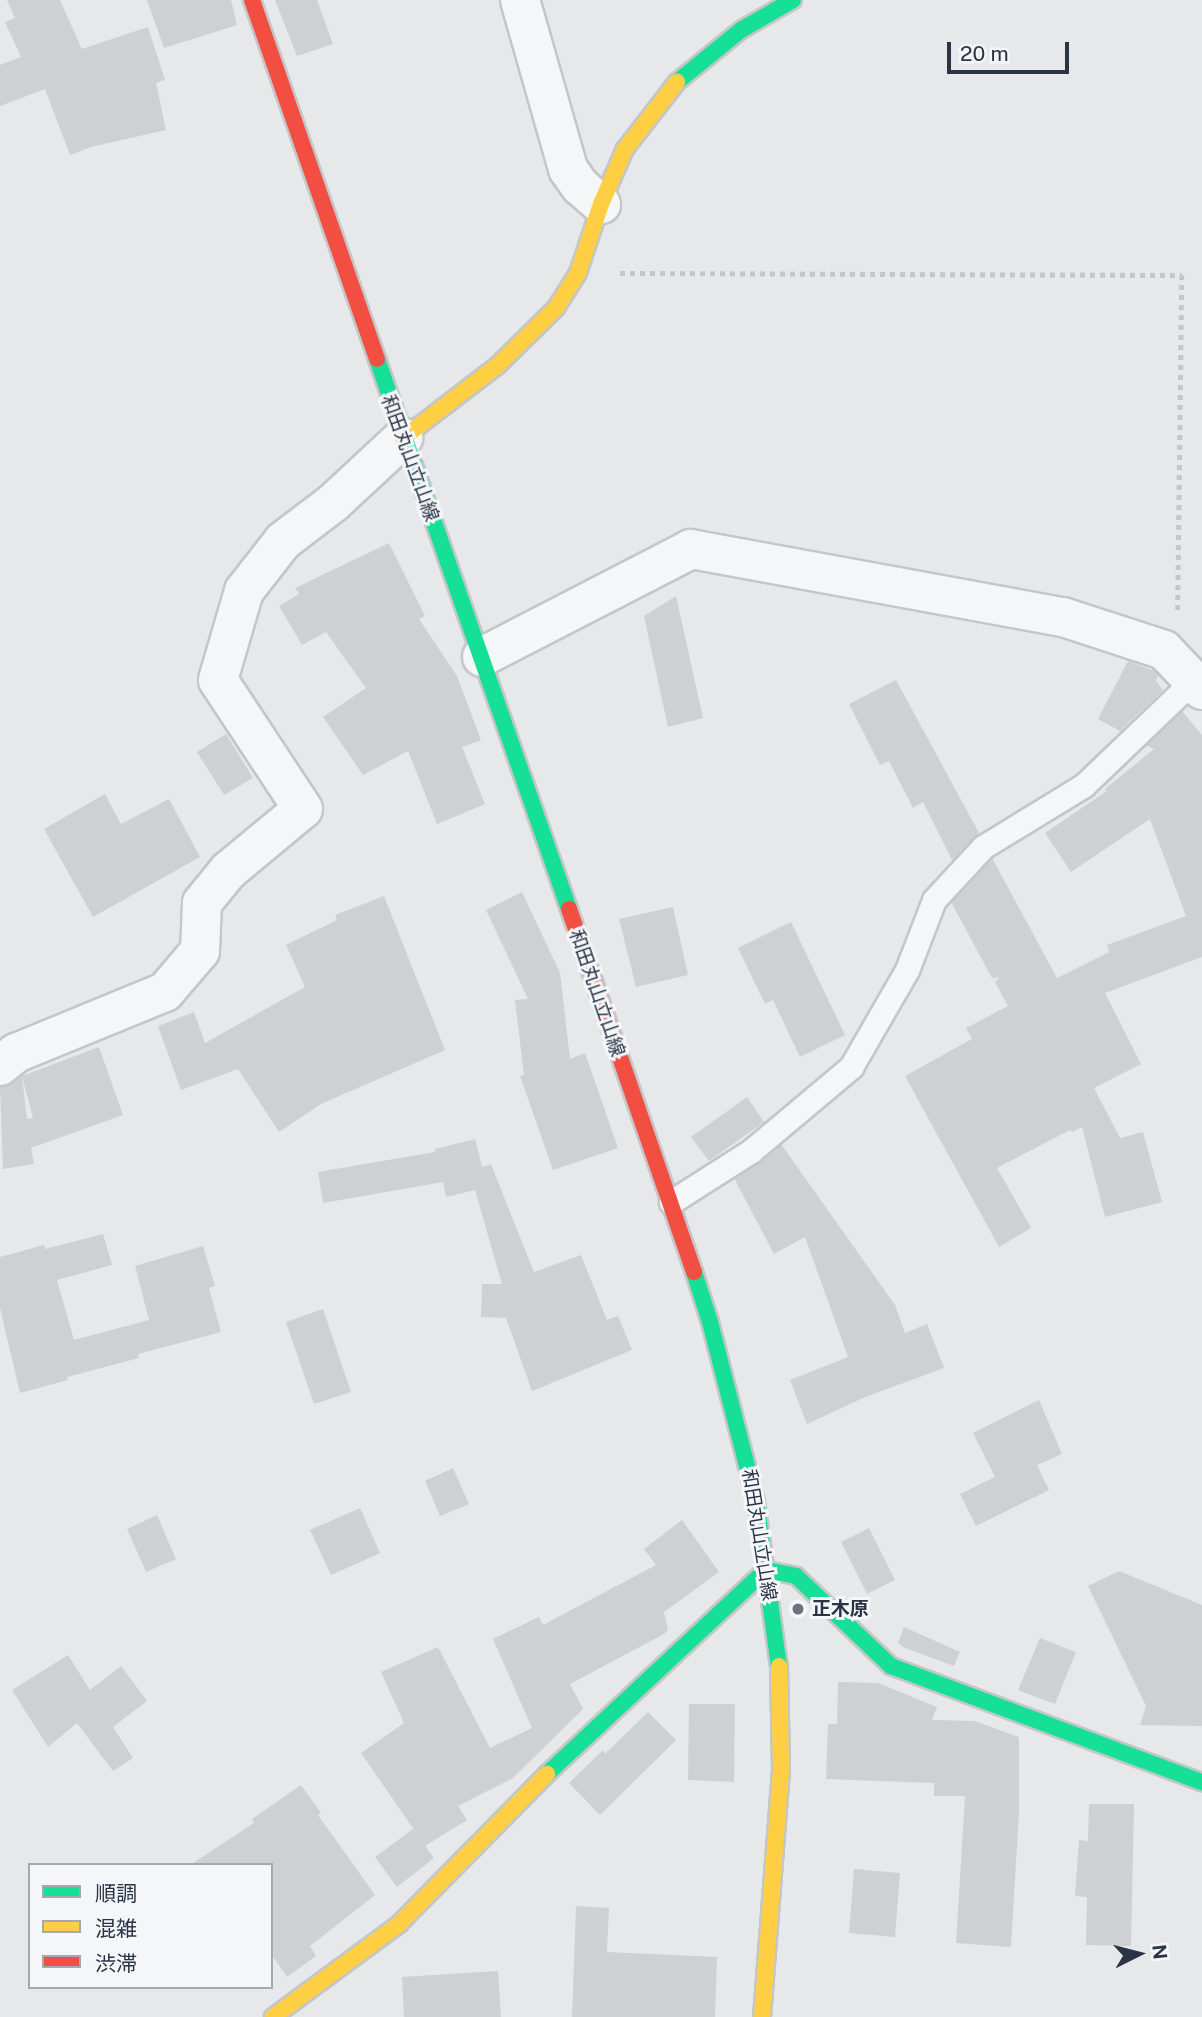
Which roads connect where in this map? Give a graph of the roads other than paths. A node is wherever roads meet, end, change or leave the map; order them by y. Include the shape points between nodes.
1 (252, 0) edge
2 (520, 0) edge
3 (793, 0) edge
4 (601, 204) junction
5 (403, 438) junction
6 (482, 657) junction
7 (1192, 678) edge
8 (0, 1066) edge
9 (671, 1202) junction
10 (766, 1570) junction
11 (1202, 1783) edge
12 (273, 2017) edge
13 (762, 2017) edge

1 - 5 main road, 和田丸山立山線
2 - 4 street via 568,169
3 - 4 main road via 741,30 678,81 625,149
4 - 5 main road via 579,273 556,308 497,366
5 - 6 main road, 和田丸山立山線
5 - 8 street via 333,503 283,541 244,591 218,680 303,808 228,871 202,902 200,951 165,992 16,1053
6 - 7 street via 691,549 1063,617 1164,650
6 - 9 main road, 和田丸山立山線
7 - 9 lane via 1084,785 983,847 934,900 907,970 851,1067 751,1151
9 - 10 main road, 和田丸山立山線 via 739,1429
10 - 11 main road via 796,1576 891,1666
10 - 12 main road via 576,1745 399,1924
10 - 13 main road, 和田丸山立山線 via 780,1676 780,1769

